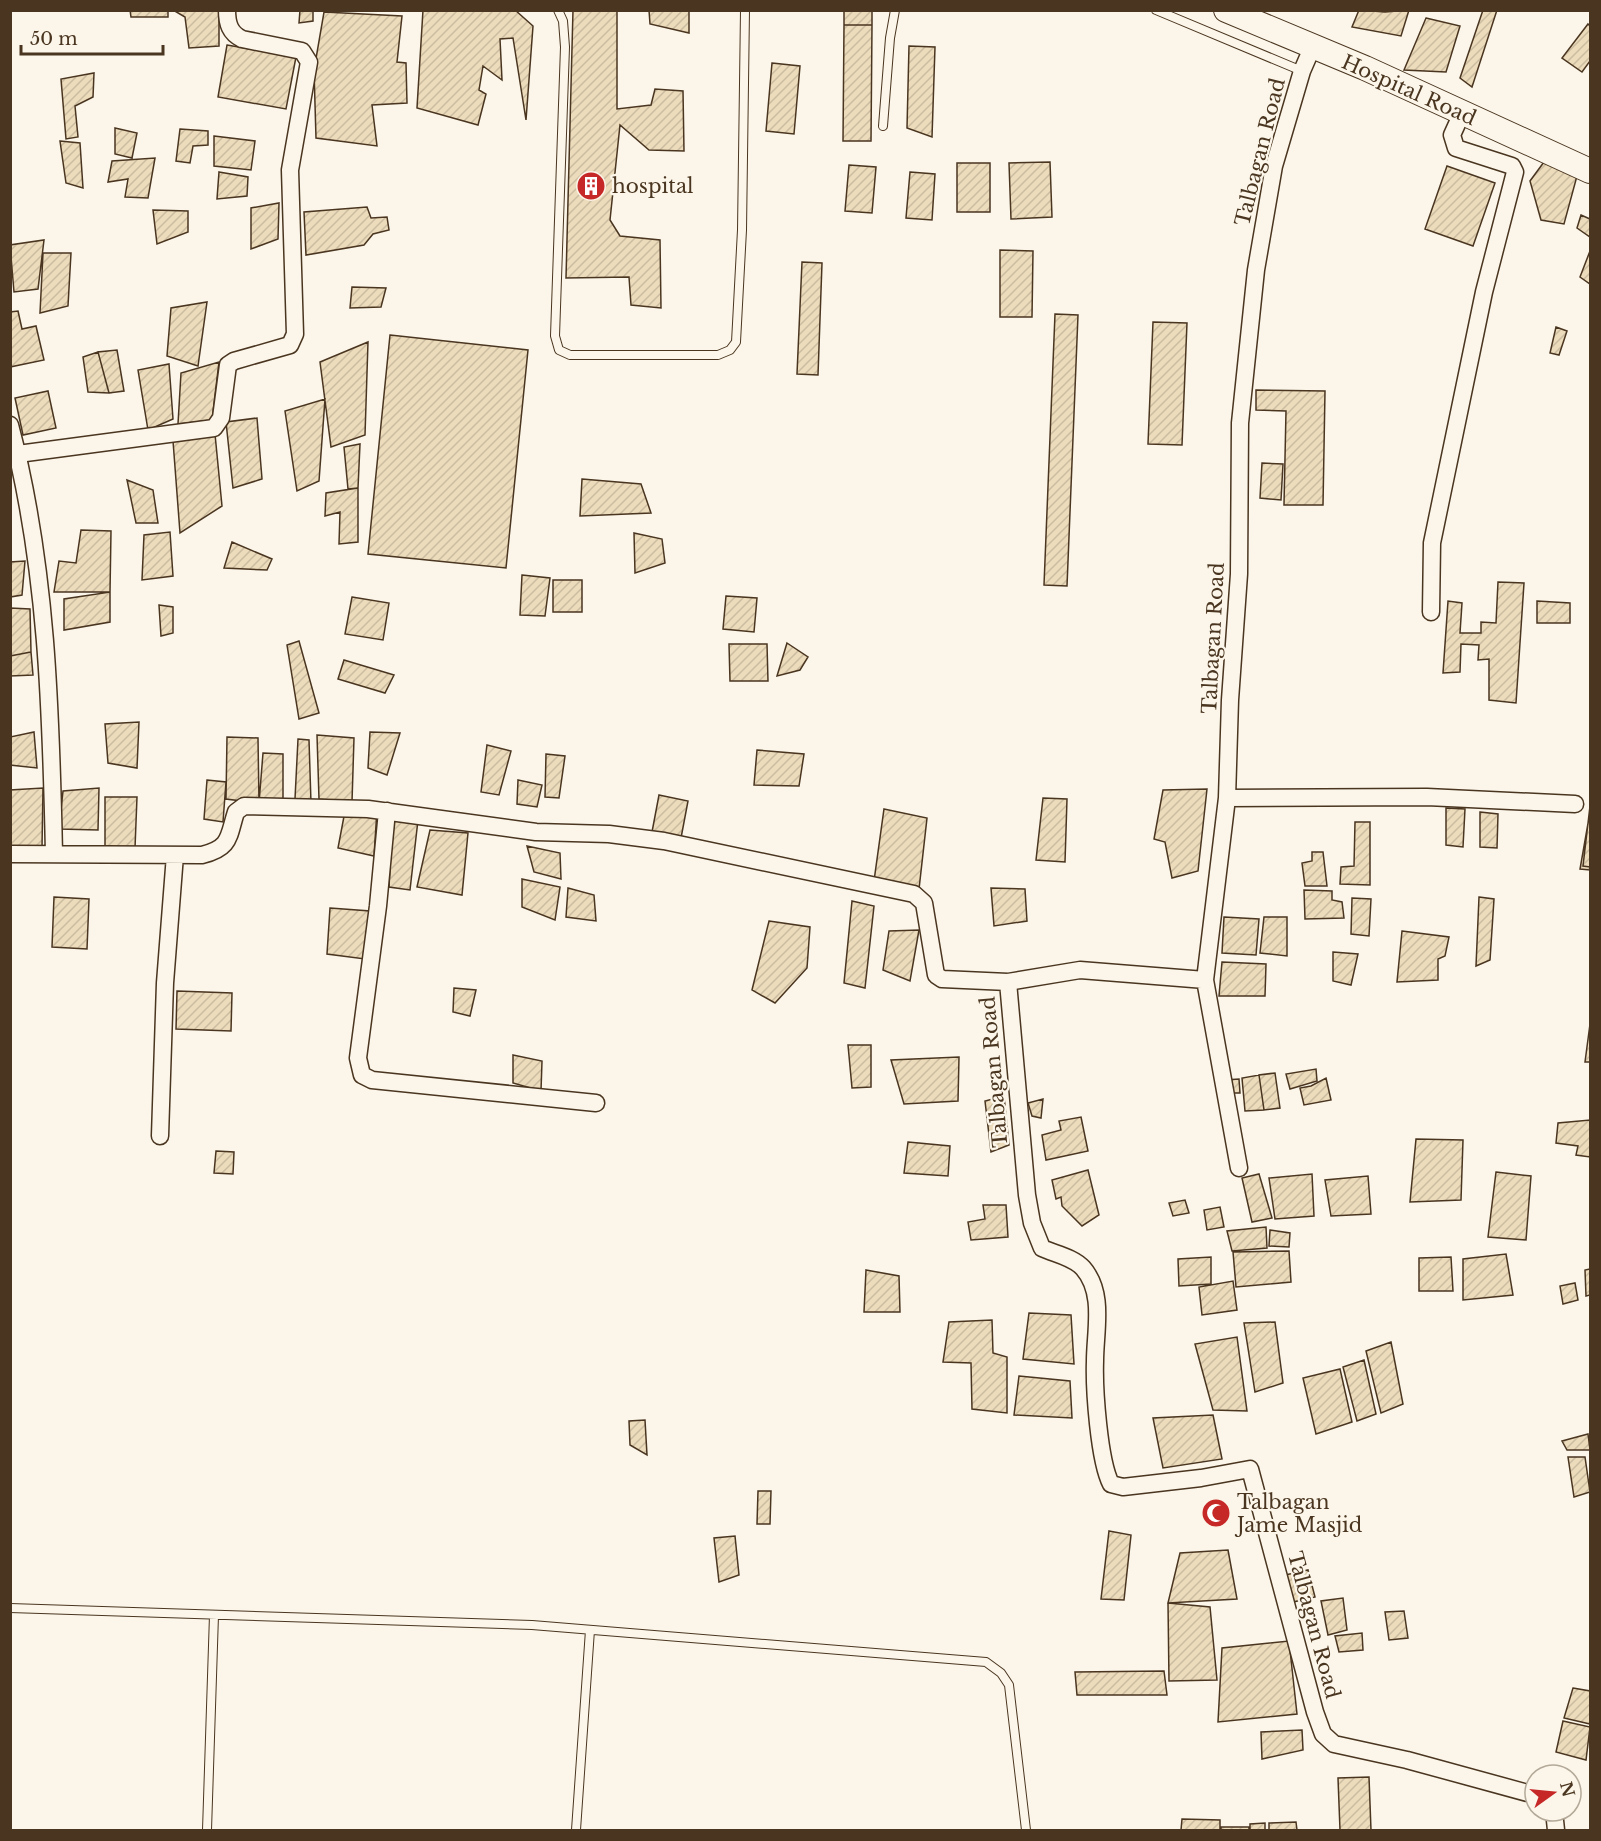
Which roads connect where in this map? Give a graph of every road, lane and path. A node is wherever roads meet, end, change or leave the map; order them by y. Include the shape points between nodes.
1 (227, 10) edge
2 (558, 10) edge
3 (745, 10) edge
4 (895, 10) edge
5 (1156, 10) edge
6 (1226, 10) edge
7 (1312, 48) junction
8 (1302, 71) junction
9 (1462, 113) junction
10 (884, 126) dead end
11 (1590, 171) edge
12 (10, 425) edge
13 (18, 454) junction
14 (1431, 612) dead end
15 (1227, 798) junction
16 (1575, 804) dead end
17 (387, 811) junction
18 (10, 854) edge
19 (54, 854) junction
20 (175, 855) junction
21 (1205, 980) junction
22 (1008, 982) junction
23 (596, 1103) dead end
24 (160, 1136) dead end
25 (1239, 1168) dead end
26 (10, 1608) edge
27 (214, 1615) junction
28 (590, 1630) junction
29 (1523, 1792) edge
30 (207, 1830) edge
31 (576, 1830) edge
32 (1026, 1830) edge

1 - 13 street via 234,35 302,51 309,62 290,170 296,334 290,345 228,365 220,418 214,428
2 - 3 lane via 565,47 555,336 559,350 570,355 718,355 736,342
4 - 10 lane
5 - 8 lane
6 - 7 main road, Hospital Road
7 - 8 street, Talbagan Road
7 - 9 main road, Hospital Road
8 - 15 street, Talbagan Road via 1274,166 1263,221 1240,423 1239,574
9 - 11 main road, Hospital Road
9 - 14 street via 1452,135 1456,148 1512,166 1515,172 1484,292 1432,543
12 - 13 street
13 - 19 street via 37,562 51,746
15 - 16 street via 1427,797
15 - 21 street, Talbagan Road
17 - 20 street via 244,806 236,812 230,837 215,852
17 - 22 street via 536,832 609,834 664,841 914,894 924,903 936,975 942,979
17 - 23 street via 358,1058 362,1075 383,1082
18 - 19 street
19 - 20 street
20 - 24 street via 165,983
21 - 22 street, Talbagan Road via 1080,970
21 - 25 street
22 - 29 street, Talbagan Road via 1032,1223 1042,1248 1081,1266 1092,1281 1097,1302 1094,1364 1100,1438 1111,1484 1123,1487 1250,1469 1316,1712 1328,1740
26 - 27 lane
27 - 28 lane
27 - 30 lane
28 - 31 lane
28 - 32 lane via 986,1662 1009,1685

